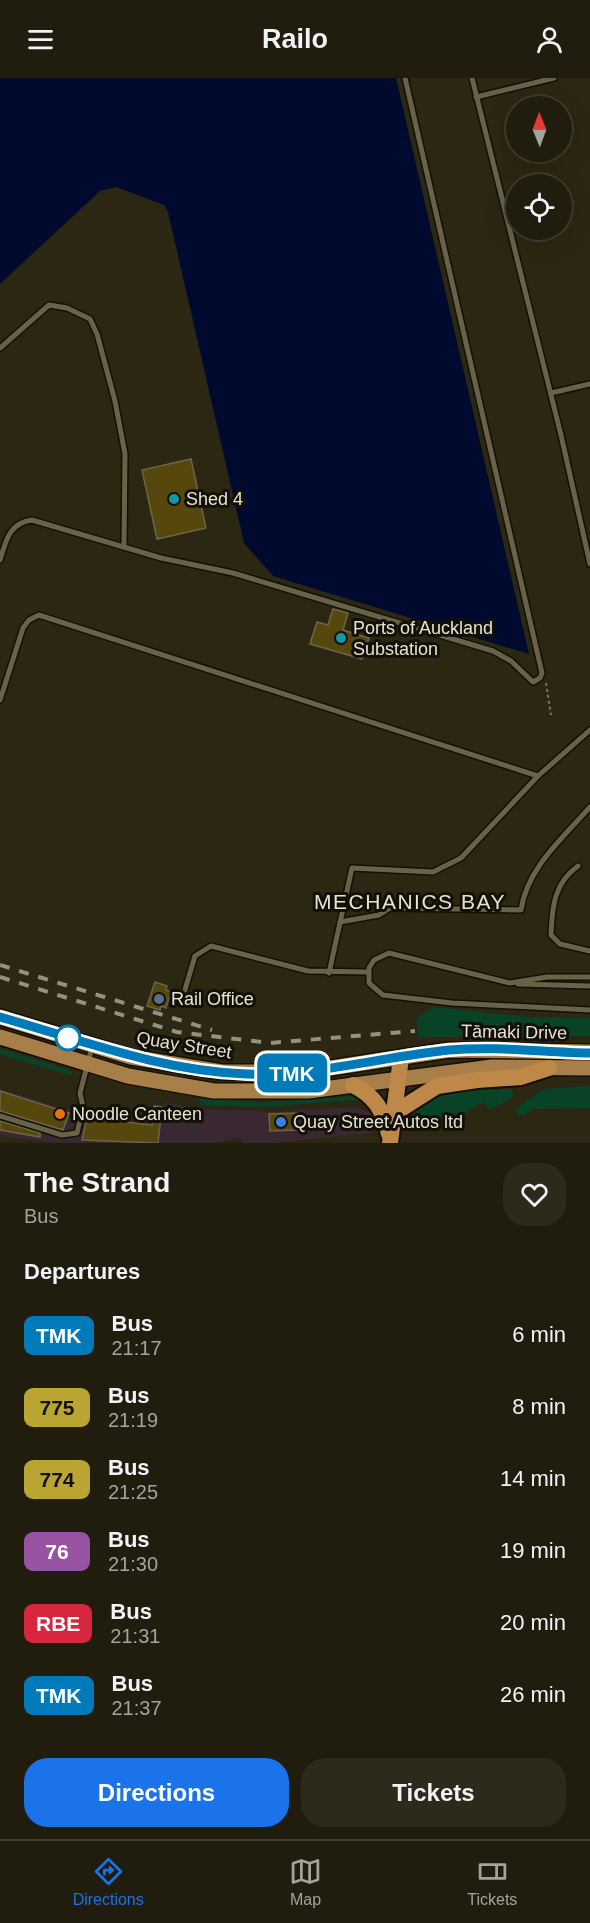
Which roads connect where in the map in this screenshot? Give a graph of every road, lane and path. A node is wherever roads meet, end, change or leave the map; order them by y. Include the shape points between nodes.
1 (405, 78) edge
2 (472, 78) edge
3 (554, 78) edge
4 (476, 96) junction
5 (0, 348) edge
6 (590, 384) edge
7 (550, 393) junction
8 (124, 546) junction
9 (0, 560) edge
10 (590, 564) edge
11 (540, 678) junction
12 (0, 700) edge
13 (551, 715) dead end
14 (590, 730) edge
15 (538, 776) junction
16 (590, 807) edge
17 (578, 866) dead end
18 (340, 922) junction
19 (590, 951) edge
20 (368, 972) junction
21 (329, 973) junction
22 (590, 977) edge
23 (510, 983) junction
24 (590, 986) edge
25 (181, 1003) dead end
26 (590, 1010) edge
27 (0, 1017) edge
28 (0, 1037) edge
29 (92, 1046) junction
30 (590, 1052) edge
31 (401, 1058) junction
32 (87, 1064) junction
33 (549, 1068) junction
34 (590, 1068) edge
35 (400, 1078) junction
36 (353, 1085) junction
37 (392, 1115) junction
38 (0, 1116) edge
39 (390, 1142) edge

1 - 11 lane via 542,673
2 - 4 lane
3 - 4 lane
4 - 7 lane
5 - 8 lane via 49,305 90,319 121,428
6 - 7 lane
7 - 10 lane
8 - 9 lane via 32,520 23,521 11,530
8 - 11 lane via 233,573 493,651 511,661 533,682
11 - 13 path via 547,684
12 - 15 lane via 23,628 39,615
14 - 15 lane
15 - 18 lane via 461,858 433,873 352,868
16 - 18 lane via 532,875 521,910 390,908 379,915
17 - 19 lane via 558,889 551,935 560,944
18 - 21 lane
20 - 21 lane
20 - 23 lane via 374,960 389,953
20 - 26 lane via 369,983 383,995 470,1005
21 - 25 lane via 211,946 195,956
22 - 23 lane via 547,977
23 - 24 lane
27 - 29 main road, Quay Street
28 - 32 main road
29 - 31 main road, Quay Street via 178,1066 247,1074 304,1072
29 - 32 lane
30 - 31 main road, Tāmaki Drive via 476,1049
31 - 35 highway
32 - 36 main road via 148,1081 214,1091 308,1091
32 - 38 lane via 77,1133 62,1135
33 - 34 main road, Tāmaki Drive
33 - 35 main road, Tāmaki Drive via 492,1067
33 - 37 highway via 520,1077 436,1086
35 - 36 main road
35 - 37 highway
36 - 37 highway
37 - 39 highway

